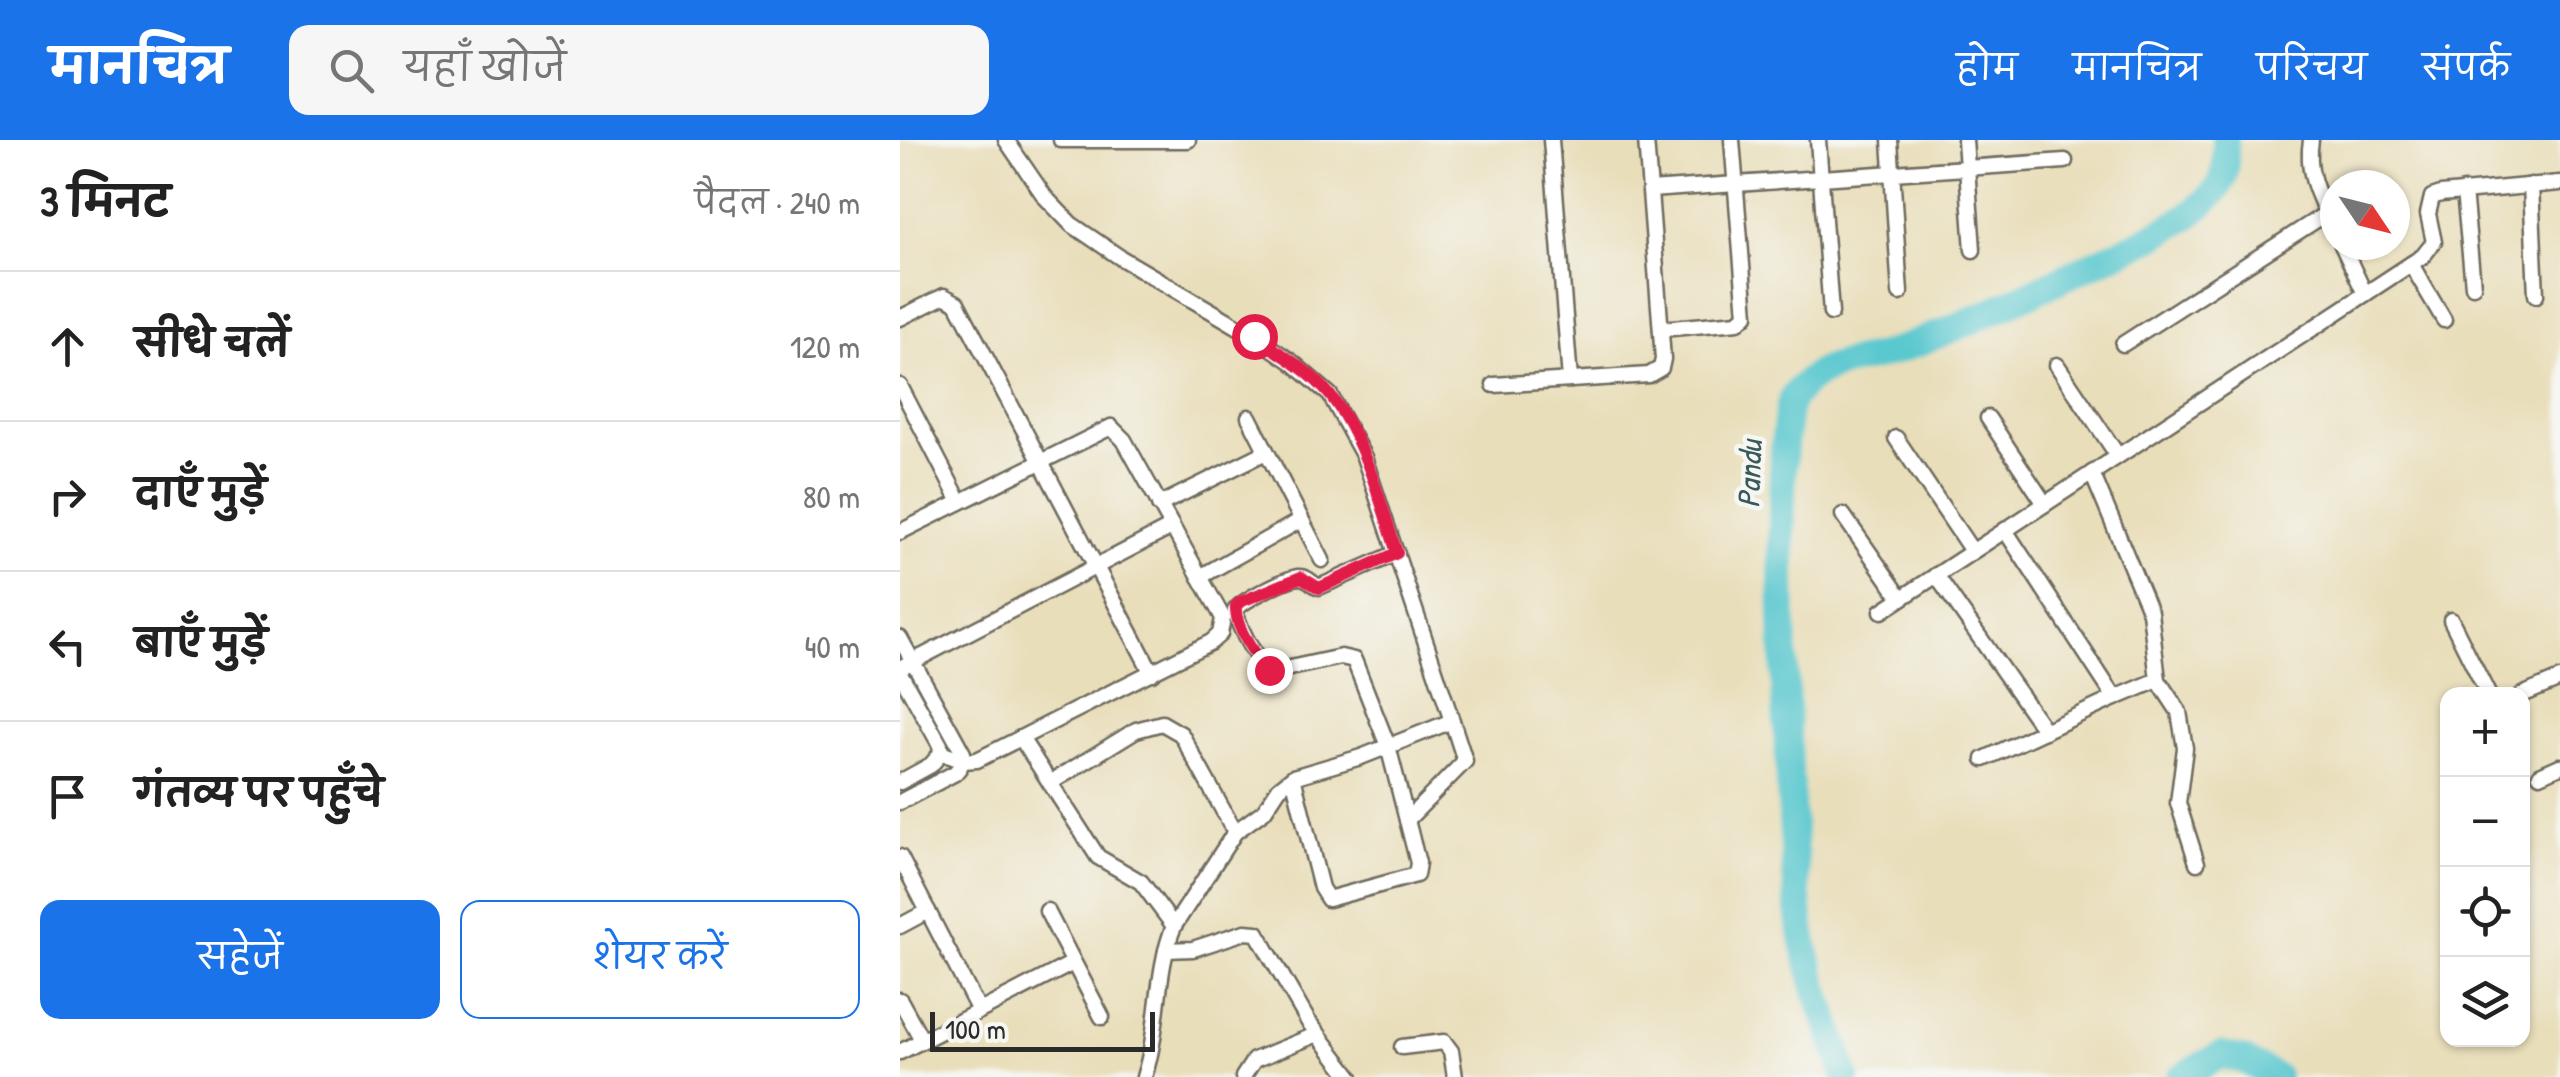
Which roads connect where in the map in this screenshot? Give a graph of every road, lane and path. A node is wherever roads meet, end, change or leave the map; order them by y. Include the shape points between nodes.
1 (1006, 140) edge
2 (1061, 140) edge
3 (1188, 140) edge
4 (1552, 140) edge
5 (1646, 140) edge
6 (1732, 140) edge
7 (1818, 140) edge
8 (1890, 140) edge
9 (1965, 140) edge
10 (2312, 140) edge
11 (1126, 141) edge
12 (2066, 161) dead end
13 (1967, 168) junction
14 (1892, 173) junction
15 (1821, 178) junction
16 (2560, 183) edge
17 (1736, 184) junction
18 (2530, 186) junction
19 (1650, 190) junction
20 (2464, 192) junction
21 (2320, 198) edge
22 (2320, 218) edge
23 (1973, 250) dead end
24 (2349, 260) edge
25 (2410, 264) junction
26 (2473, 286) dead end
27 (1900, 292) dead end
28 (2365, 294) junction
29 (2536, 295) dead end
30 (1831, 313) dead end
31 (900, 318) edge
32 (2444, 320) dead end
33 (1661, 329) junction
34 (2124, 344) dead end
35 (2057, 366) dead end
36 (1570, 380) junction
37 (1494, 385) dead end
38 (900, 386) edge
39 (1249, 416) dead end
40 (1988, 418) dead end
41 (1896, 438) dead end
42 (1266, 452) junction
43 (2118, 456) junction
44 (1040, 462) junction
45 (2092, 473) junction
46 (960, 502) junction
47 (2045, 504) junction
48 (1159, 505) junction
49 (1843, 515) dead end
50 (1302, 520) junction
51 (1170, 528) junction
52 (2005, 530) junction
53 (900, 532) edge
54 (1972, 551) junction
55 (1397, 553) junction
56 (1322, 560) dead end
57 (1096, 570) junction
58 (1936, 574) junction
59 (1200, 576) junction
60 (1901, 598) junction
61 (1882, 610) dead end
62 (2451, 620) dead end
63 (900, 638) edge
64 (904, 668) edge
65 (1152, 674) junction
66 (2560, 679) edge
67 (2158, 680) junction
68 (2484, 687) edge
69 (2530, 692) edge
70 (2115, 698) junction
71 (1452, 721) junction
72 (2045, 731) junction
73 (1021, 738) junction
74 (1388, 746) junction
75 (941, 753) junction
76 (1984, 759) dead end
77 (962, 761) junction
78 (2560, 766) edge
79 (2540, 774) dead end
80 (1293, 777) junction
81 (900, 782) edge
82 (1050, 783) junction
83 (900, 802) edge
84 (1407, 820) junction
85 (1235, 832) junction
86 (900, 857) edge
87 (2197, 863) dead end
88 (928, 911) junction
89 (1047, 912) dead end
90 (900, 926) edge
91 (1174, 926) junction
92 (1166, 950) junction
93 (1073, 963) junction
94 (900, 1000) edge
95 (980, 1011) junction
96 (1102, 1017) dead end
97 (1318, 1034) junction
98 (922, 1040) junction
99 (1402, 1048) dead end
100 (900, 1052) edge
101 (1144, 1077) edge
102 (1243, 1077) edge
103 (1350, 1077) edge
104 (1455, 1077) edge

1 - 55 street via 1070,224 1254,336 1330,395 1364,458
2 - 11 street
3 - 11 street
4 - 36 street
5 - 19 street
6 - 17 street
7 - 15 street
8 - 14 street
9 - 13 street
10 - 21 street via 2309,166
12 - 13 street
13 - 14 street
13 - 23 street
14 - 15 street
14 - 27 street
15 - 17 street
15 - 30 street
16 - 18 street
17 - 19 street
17 - 33 street via 1746,315 1738,322
18 - 20 street
18 - 29 street
19 - 33 street
20 - 25 street via 2432,198 2434,242
20 - 26 street
22 - 34 street
24 - 28 street
25 - 28 street
25 - 32 street
28 - 43 street
31 - 44 street via 935,298 957,304
33 - 36 street via 1663,359 1656,373
35 - 43 street
36 - 37 street
38 - 46 street
39 - 42 street
40 - 47 street
41 - 54 street
42 - 48 street
42 - 50 street
43 - 45 street
44 - 46 street
44 - 48 street via 1111,426
44 - 57 street
45 - 47 street
45 - 67 street via 2150,612
46 - 53 street
47 - 52 street
48 - 51 street
49 - 60 street
50 - 56 street
50 - 59 street
51 - 57 street
51 - 59 street
52 - 54 street
52 - 70 street
54 - 58 street
55 - 71 street
55 - 74 street via 1319,588 1295,578 1240,602 1234,611 1269,670 1342,656 1354,660
57 - 64 street
57 - 65 street
58 - 60 street
58 - 72 street
59 - 65 street via 1223,618 1220,634
60 - 61 street
62 - 68 street
63 - 64 street
64 - 75 street
64 - 77 street via 961,748
65 - 73 street
66 - 69 street
67 - 70 street
67 - 87 street via 2179,712 2185,748 2178,804
70 - 72 street
71 - 74 street
71 - 84 street via 1465,761
72 - 76 street
73 - 77 street
73 - 82 street
74 - 80 street
74 - 84 street
75 - 77 street
75 - 81 street
77 - 83 street via 955,773
78 - 79 street
80 - 84 street via 1328,899 1416,874
80 - 85 street
82 - 85 street via 1136,730 1170,725
82 - 91 street via 1098,857 1141,882
85 - 91 street
86 - 88 street
88 - 90 street
88 - 95 street
89 - 93 street
91 - 92 street
92 - 97 street via 1192,950 1257,932
92 - 101 street
93 - 95 street
93 - 96 street
94 - 98 street
95 - 98 street
97 - 102 street via 1254,1060
97 - 103 street
98 - 100 street
99 - 104 street via 1444,1042

